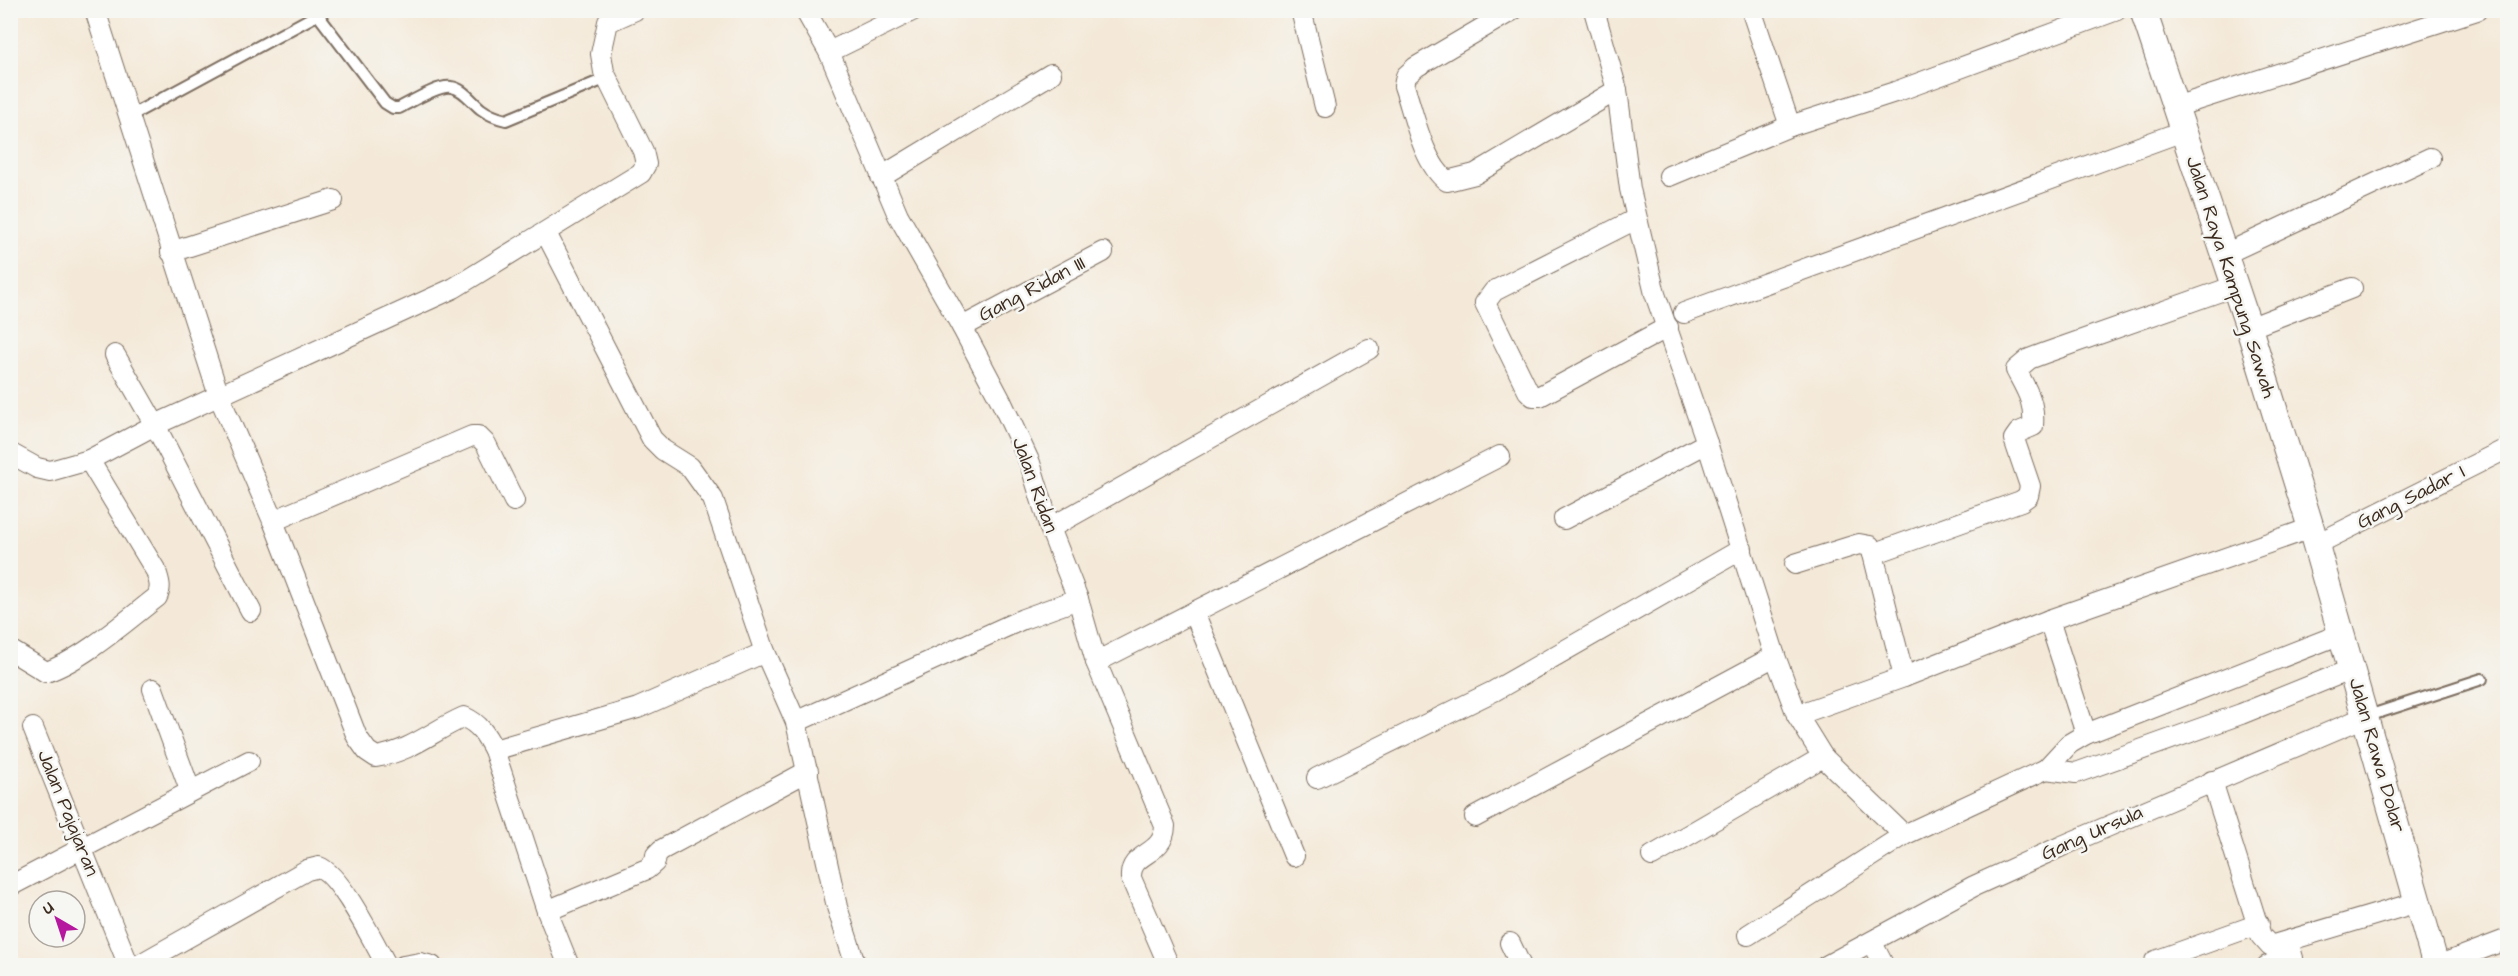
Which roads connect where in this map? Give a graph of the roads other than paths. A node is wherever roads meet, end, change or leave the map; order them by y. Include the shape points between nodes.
1 (94, 10) edge
2 (635, 10) edge
3 (805, 10) edge
4 (914, 10) edge
5 (1301, 10) edge
6 (1513, 10) edge
7 (1594, 10) edge
8 (2117, 10) edge
9 (2143, 10) edge
10 (2477, 10) edge
11 (320, 12) edge
12 (1753, 15) dead end
13 (606, 16) edge
14 (829, 52) junction
15 (1051, 74) dead end
16 (607, 78) junction
17 (1617, 90) junction
18 (1325, 107) dead end
19 (128, 117) junction
20 (2179, 119) junction
21 (1790, 126) junction
22 (2430, 158) dead end
23 (1669, 176) dead end
24 (881, 177) junction
25 (333, 200) dead end
26 (1635, 219) junction
27 (546, 233) junction
28 (171, 252) junction
29 (1103, 252) dead end
30 (2223, 255) junction
31 (2235, 286) junction
32 (2352, 288) dead end
33 (1684, 313) dead end
34 (962, 327) junction
35 (1668, 327) junction
36 (2249, 328) junction
37 (1369, 349) dead end
38 (115, 355) dead end
39 (219, 396) junction
40 (155, 425) junction
41 (1707, 443) junction
42 (2508, 448) edge
43 (10, 453) edge
44 (1500, 456) dead end
45 (89, 460) junction
46 (514, 501) dead end
47 (1564, 519) dead end
48 (273, 521) junction
49 (1050, 528) junction
50 (2313, 537) junction
51 (1742, 549) junction
52 (1873, 554) junction
53 (1795, 564) dead end
54 (1078, 599) junction
55 (251, 611) dead end
56 (1194, 612) junction
57 (2049, 620) junction
58 (2341, 634) junction
59 (10, 650) edge
60 (765, 652) junction
61 (1775, 656) junction
62 (1096, 662) junction
63 (2352, 669) junction
64 (1904, 678) junction
65 (2482, 679) dead end
66 (153, 689) dead end
67 (1797, 715) junction
68 (2365, 717) junction
69 (796, 722) junction
70 (33, 728) dead end
71 (2086, 734) junction
72 (495, 750) junction
73 (1824, 757) junction
74 (249, 761) dead end
75 (2046, 769) junction
76 (808, 771) junction
77 (1317, 778) dead end
78 (2212, 781) junction
79 (190, 790) junction
80 (1475, 817) dead end
81 (1904, 835) junction
82 (83, 849) junction
83 (1294, 856) dead end
84 (1652, 856) dead end
85 (10, 886) edge
86 (2418, 902) junction
87 (547, 911) junction
88 (2259, 924) junction
89 (1748, 934) dead end
90 (2508, 939) edge
91 (2288, 941) junction
92 (1872, 942) junction
93 (1510, 943) dead end
94 (2155, 961) dead end
95 (129, 966) edge
96 (137, 966) edge
97 (387, 966) edge
98 (403, 966) edge
99 (432, 966) edge
100 (569, 966) edge
101 (856, 966) edge
102 (1169, 966) edge
103 (1521, 966) edge
104 (1826, 966) edge
105 (1884, 966) edge
106 (2267, 966) edge
107 (2437, 966) edge

1 - 19 street
2 - 13 street
3 - 14 street, Jalan Ridan
4 - 14 street
5 - 18 street
6 - 17 street via 1406,76 1404,86 1437,174 1447,181 1475,174
7 - 17 street
8 - 21 street
9 - 20 street, Jalan Raya Kampung Sawah
10 - 20 street
11 - 16 lane via 385,103 393,108 452,86 481,109 506,120
11 - 19 lane
12 - 21 street
13 - 16 street via 601,54
14 - 24 street, Jalan Ridan
15 - 24 street
16 - 27 street via 646,164 626,184
17 - 26 street
19 - 28 street
20 - 30 street, Jalan Raya Kampung Sawah
20 - 33 street
21 - 23 street
22 - 30 street
24 - 34 street, Jalan Ridan via 898,215
25 - 28 street
26 - 35 street
26 - 35 street via 1494,291 1485,303 1528,391 1536,397
27 - 39 street via 454,288
27 - 60 street via 652,439 690,467 713,499
28 - 39 street
29 - 34 street, Gang Ridan III
30 - 31 street, Jalan Raya Kampung Sawah
31 - 36 street, Jalan Raya Kampung Sawah
31 - 52 street via 2020,365 2016,370 2034,403 2033,426 2014,439 2030,486 2028,496
32 - 36 street
34 - 49 street, Jalan Ridan via 1030,463
35 - 41 street
36 - 50 street, Jalan Raya Kampung Sawah
37 - 49 street
38 - 40 street
39 - 40 street
39 - 48 street
40 - 45 street
40 - 55 street
41 - 47 street
41 - 51 street
42 - 50 street, Gang Sadar I
43 - 45 street via 50,471
44 - 56 street
45 - 59 street via 156,571 160,591 56,669 46,672
46 - 48 street via 486,444 472,436
48 - 72 street via 357,737 367,751 376,757 395,754 464,717 484,732
49 - 54 street, Jalan Ridan
50 - 57 street, Gang Sadar I
50 - 58 street, Jalan Rawa Dolar
51 - 61 street
51 - 77 street via 1494,691
52 - 53 street via 1870,546 1859,544
52 - 64 street
54 - 62 street, Jalan Ridan
54 - 69 street via 1023,619
56 - 62 street
56 - 83 street
57 - 64 street, Gang Sadar I
57 - 71 street
58 - 63 street, Jalan Rawa Dolar
58 - 71 street
60 - 69 street
60 - 72 street via 638,708
61 - 67 street
61 - 80 street
62 - 102 street, Jalan Ridan via 1165,826 1165,837 1133,864 1131,878
63 - 68 street, Jalan Rawa Dolar
63 - 75 street via 2076,773
64 - 67 street, Gang Sadar I
65 - 68 lane
66 - 79 street
67 - 73 street
68 - 78 street, Gang Ursula
68 - 86 street, Jalan Rawa Dolar
69 - 76 street
70 - 82 street, Jalan Pajajaran
71 - 75 street via 2069,744
72 - 87 street
73 - 81 street
73 - 84 street
74 - 79 street
75 - 81 street
76 - 87 street via 661,850 647,868
76 - 101 street via 837,907
78 - 88 street
78 - 92 street, Gang Ursula via 1974,886
79 - 82 street
81 - 89 street
82 - 85 street
82 - 95 street, Jalan Pajajaran
86 - 91 street
86 - 107 street, Jalan Rawa Dolar
87 - 100 street
88 - 91 street via 2264,942 2270,946
88 - 94 street
90 - 107 street
91 - 106 street via 2293,958
92 - 104 street, Gang Ursula
92 - 105 street
93 - 103 street
96 - 97 street via 307,870 319,867 342,888
98 - 99 street

